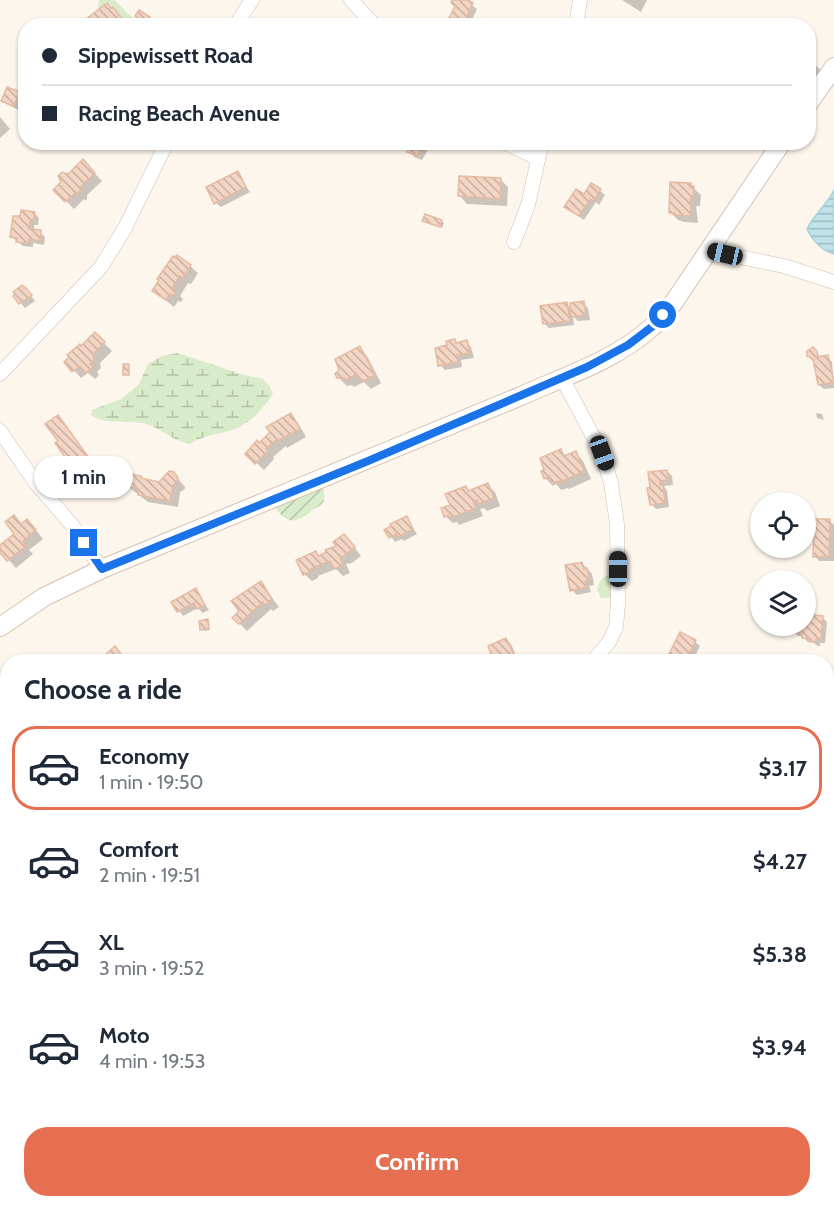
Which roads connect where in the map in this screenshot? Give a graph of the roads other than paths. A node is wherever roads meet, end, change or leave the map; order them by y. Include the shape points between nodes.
1 (252, 0) edge
2 (351, 0) edge
3 (580, 0) edge
4 (240, 18) edge
5 (368, 18) edge
6 (577, 18) edge
7 (834, 68) edge
8 (816, 93) edge
9 (163, 150) edge
10 (520, 150) edge
11 (540, 150) edge
12 (777, 150) edge
13 (537, 158) junction
14 (513, 242) dead end
15 (710, 251) junction
16 (834, 282) edge
17 (0, 374) edge
18 (562, 378) junction
19 (0, 431) edge
20 (102, 569) junction
21 (0, 627) edge
22 (599, 654) edge

1 - 4 street
2 - 5 street
3 - 6 street
7 - 8 main road
9 - 17 street via 101,267
10 - 13 street
11 - 13 street
12 - 15 main road
13 - 14 street via 528,205
15 - 16 street via 784,266
15 - 18 main road via 653,326 614,353
18 - 20 main road
18 - 22 street via 602,453 617,524 616,627
19 - 20 street
20 - 21 main road via 44,597

